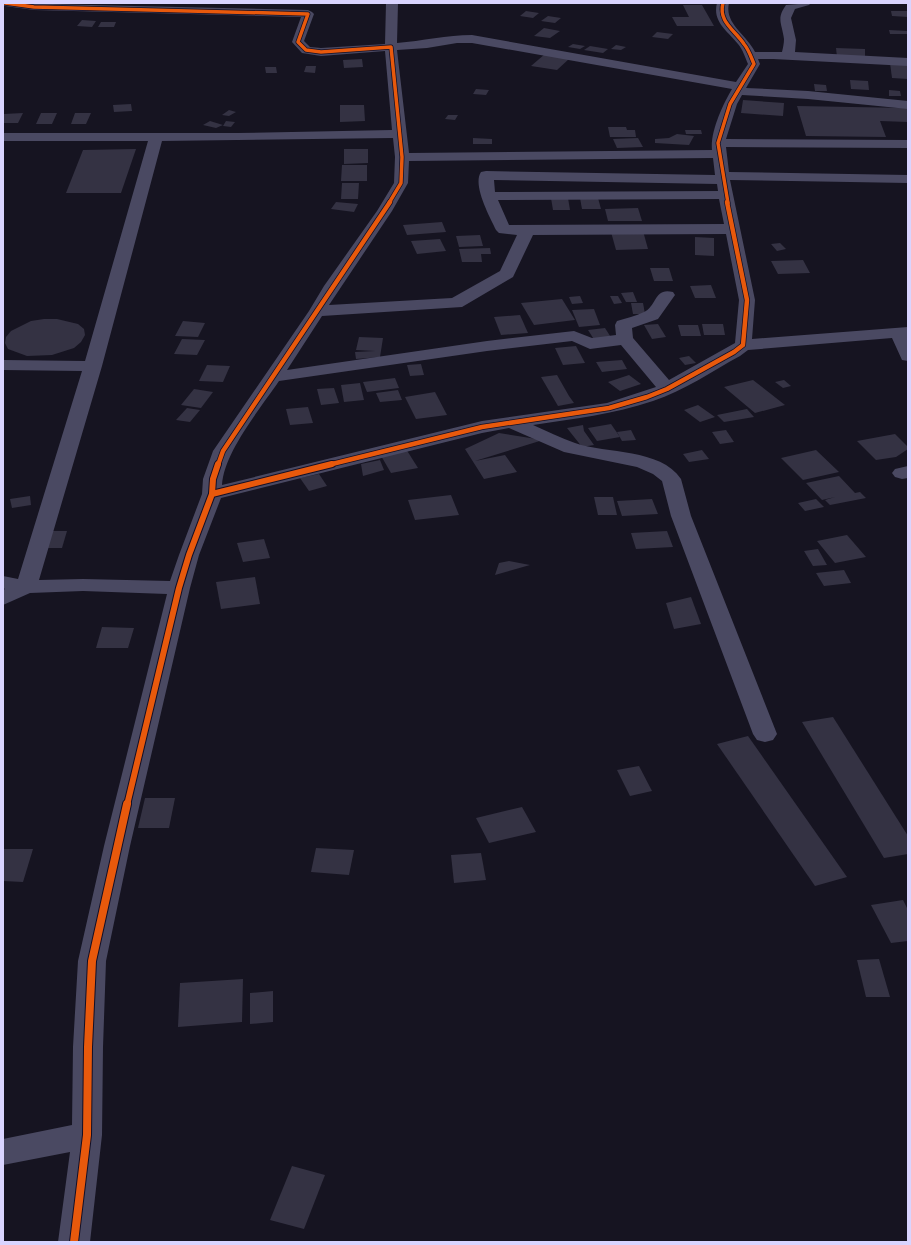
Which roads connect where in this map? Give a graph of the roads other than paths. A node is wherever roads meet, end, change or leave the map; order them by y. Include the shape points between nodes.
1 (5, 3) edge
2 (392, 3) edge
3 (723, 3) edge
4 (805, 3) edge
5 (310, 9) edge
6 (391, 47) junction
7 (750, 56) junction
8 (788, 56) junction
9 (908, 62) edge
10 (739, 89) junction
11 (908, 105) edge
12 (400, 134) junction
13 (156, 136) junction
14 (3, 137) edge
15 (908, 144) edge
16 (718, 148) junction
17 (402, 157) junction
18 (908, 179) edge
19 (724, 184) junction
20 (488, 196) junction
21 (733, 229) junction
22 (527, 230) junction
23 (667, 296) dead end
24 (317, 311) junction
25 (903, 332) edge
26 (625, 339) junction
27 (743, 345) junction
28 (908, 356) edge
29 (3, 365) edge
30 (93, 366) junction
31 (272, 377) junction
32 (667, 389) junction
33 (509, 422) junction
34 (212, 494) junction
35 (3, 582) edge
36 (26, 587) junction
37 (179, 588) junction
38 (3, 598) edge
39 (765, 734) dead end
40 (87, 1135) junction
41 (3, 1152) edge
42 (74, 1242) edge

1 - 5 street via 42,8
2 - 6 street
3 - 7 street via 723,17 746,45
4 - 8 street via 790,7 785,18 790,40
5 - 6 street via 298,42 306,50 330,52
6 - 10 street via 472,39
6 - 12 street
7 - 8 street
7 - 10 street via 754,64
8 - 9 street
10 - 11 street
10 - 16 street via 730,104
12 - 13 street
12 - 17 street
13 - 14 street
13 - 30 street
15 - 16 street
16 - 17 street
16 - 19 street
17 - 24 street via 401,184
18 - 19 street
19 - 20 street
19 - 20 street via 486,175
19 - 21 street
20 - 22 street via 504,230
21 - 22 street
21 - 27 street via 747,300
22 - 24 street via 507,274 456,303
23 - 26 street via 652,315 622,325
24 - 31 street
25 - 27 street
25 - 28 street
26 - 31 street via 590,344 574,336
26 - 32 street
27 - 32 street
29 - 30 street
30 - 36 street
31 - 34 street via 223,451 212,478
32 - 33 street via 609,408
33 - 34 street via 454,433
33 - 39 street via 571,448 643,462 671,478 682,516
34 - 37 street
35 - 36 street
36 - 37 street via 83,584
36 - 38 street
37 - 40 street via 92,961
40 - 41 street
40 - 42 street

